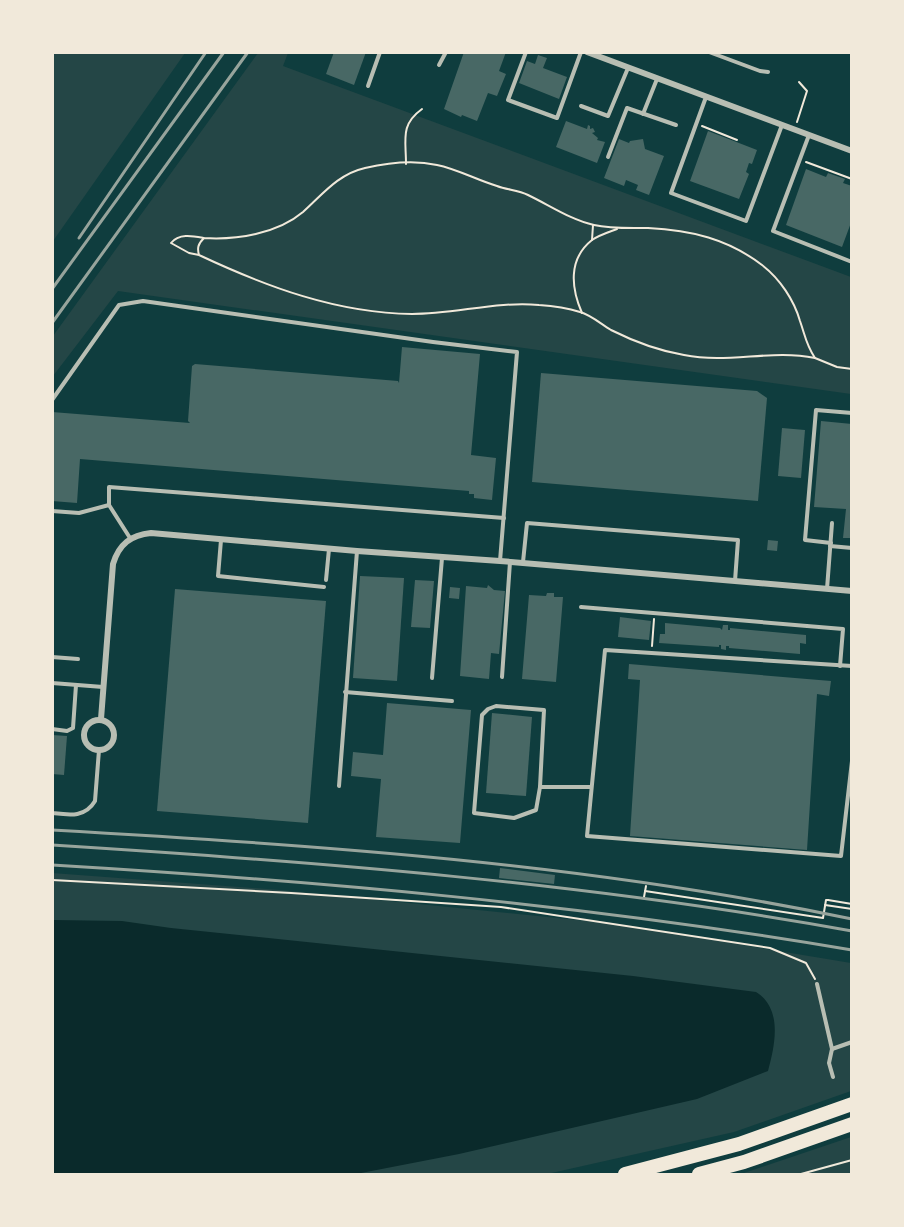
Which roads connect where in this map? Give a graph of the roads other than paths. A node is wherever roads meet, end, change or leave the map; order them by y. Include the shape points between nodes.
1 (380, 52) edge
2 (446, 52) edge
3 (526, 52) edge
4 (581, 52) edge
5 (586, 52) edge
6 (709, 52) edge
7 (438, 66) dead end
8 (628, 68) junction
9 (768, 72) dead end
10 (657, 79) junction
11 (368, 86) dead end
12 (706, 97) junction
13 (580, 106) dead end
14 (643, 114) junction
15 (676, 125) dead end
16 (782, 125) junction
17 (809, 135) junction
18 (851, 148) edge
19 (608, 157) dead end
20 (852, 262) edge
21 (52, 400) edge
22 (852, 412) edge
23 (109, 505) junction
24 (52, 511) edge
25 (504, 518) junction
26 (832, 524) dead end
27 (130, 538) junction
28 (221, 539) junction
29 (830, 544) junction
30 (852, 548) edge
31 (329, 549) junction
32 (357, 551) junction
33 (442, 557) junction
34 (500, 561) junction
35 (510, 562) junction
36 (523, 564) junction
37 (326, 580) dead end
38 (735, 581) junction
39 (324, 587) dead end
40 (827, 590) junction
41 (852, 591) edge
42 (581, 607) dead end
43 (52, 657) edge
44 (78, 659) dead end
45 (840, 666) junction
46 (852, 666) edge
47 (502, 677) dead end
48 (432, 678) dead end
49 (52, 683) edge
50 (76, 685) junction
51 (103, 687) junction
52 (345, 692) junction
53 (452, 701) dead end
54 (101, 719) junction
55 (52, 729) edge
56 (99, 750) junction
57 (852, 761) edge
58 (339, 786) dead end
59 (540, 787) junction
60 (591, 787) junction
61 (52, 813) edge
62 (817, 984) road end
63 (852, 1042) edge
64 (832, 1049) junction
65 (833, 1077) dead end
66 (852, 1104) edge
67 (852, 1124) edge
68 (625, 1174) edge
69 (699, 1174) edge

1 - 11 lane
2 - 7 lane
3 - 4 lane via 508,99 557,118
5 - 8 street
6 - 9 lane
8 - 10 street
8 - 13 lane via 608,116
10 - 12 street
10 - 14 lane
12 - 16 street
12 - 16 lane via 671,193 746,221
14 - 15 lane
14 - 19 lane via 627,108
16 - 17 street
17 - 18 street
17 - 20 lane via 773,231
21 - 25 lane via 119,305 143,301 517,352
22 - 29 lane via 816,410 805,540
23 - 24 lane via 79,513
23 - 25 lane via 109,487
23 - 27 lane
25 - 34 lane
26 - 29 lane
27 - 28 street via 151,532
27 - 51 street via 116,553 113,564
28 - 31 street
28 - 39 lane via 218,576
29 - 30 lane
29 - 40 lane
31 - 32 street
31 - 37 lane
32 - 33 street
32 - 52 lane
33 - 34 street
33 - 48 lane
34 - 35 street
35 - 36 street
35 - 47 lane
36 - 38 street
36 - 38 lane via 527,523 738,540
38 - 40 street
40 - 41 street
42 - 45 lane via 843,629
43 - 44 lane
45 - 46 lane
45 - 60 lane via 605,650
49 - 50 lane
50 - 51 lane
50 - 55 lane via 73,728
51 - 54 street
52 - 53 lane
52 - 58 lane
54 - 56 street via 110,723 115,733 109,747
54 - 56 street via 88,724 84,734 90,747
56 - 61 lane via 91,809 83,814
57 - 60 lane via 841,856 587,836
59 - 59 lane via 544,710 496,706 488,709 482,715 474,813 514,818 536,810
59 - 60 lane
62 - 64 lane
63 - 64 lane
64 - 65 lane via 829,1063
66 - 68 highway via 738,1144
67 - 69 highway

